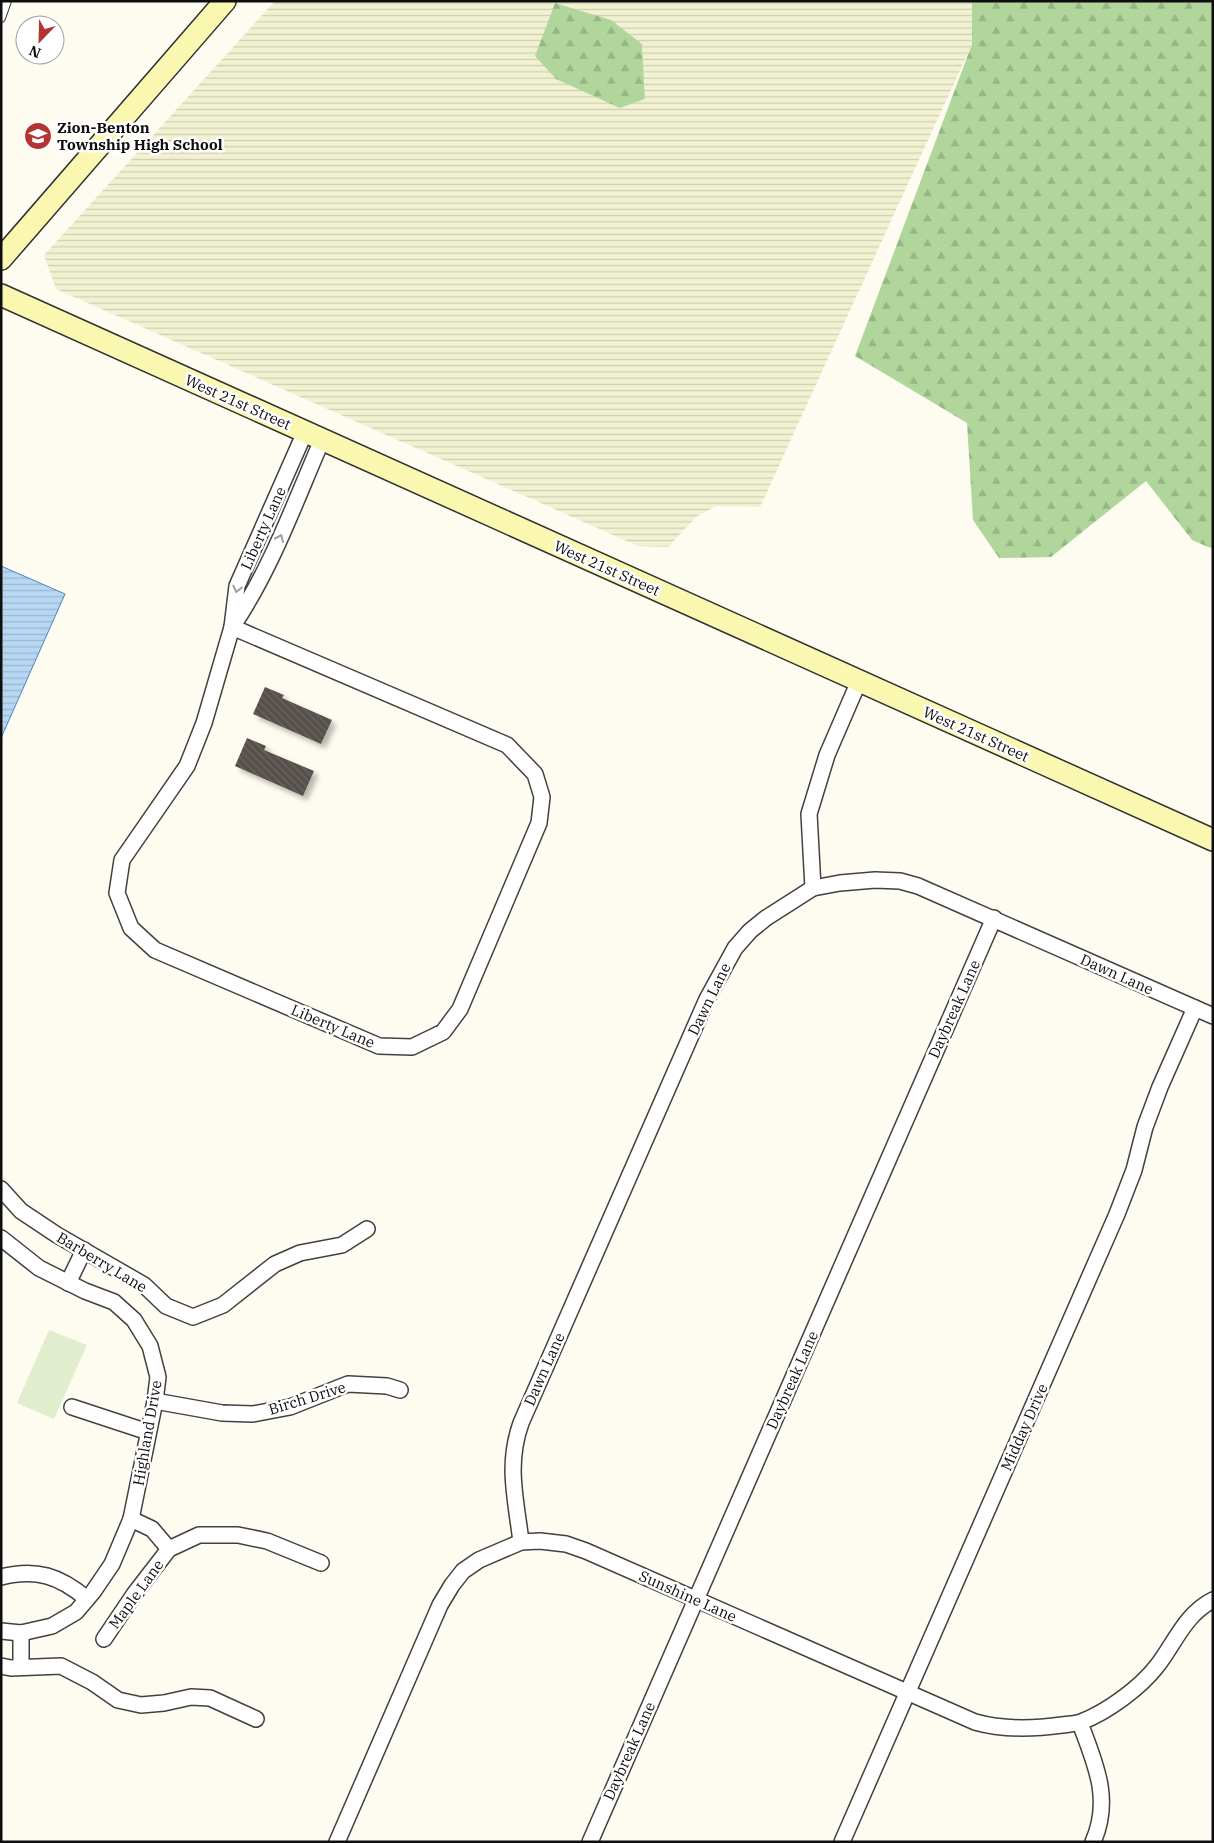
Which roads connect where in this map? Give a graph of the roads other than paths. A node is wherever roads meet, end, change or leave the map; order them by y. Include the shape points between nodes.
1 (225, 1) edge
2 (5, 3) edge
3 (1, 18) edge
4 (1, 259) edge
5 (1, 296) edge
6 (314, 436) junction
7 (232, 627) junction
8 (859, 681) junction
9 (1213, 840) edge
10 (813, 888) junction
11 (994, 918) junction
12 (1195, 1008) junction
13 (1213, 1016) edge
14 (1, 1189) edge
15 (367, 1229) dead end
16 (1, 1238) edge
17 (84, 1250) junction
18 (68, 1283) junction
19 (400, 1390) dead end
20 (155, 1401) junction
21 (72, 1407) dead end
22 (148, 1432) junction
23 (131, 1519) junction
24 (521, 1542) junction
25 (169, 1549) junction
26 (321, 1563) dead end
27 (1, 1577) edge
28 (87, 1599) junction
29 (696, 1599) junction
30 (1213, 1600) edge
31 (1, 1632) edge
32 (21, 1633) junction
33 (104, 1639) dead end
34 (1, 1666) edge
35 (21, 1667) junction
36 (908, 1692) junction
37 (256, 1719) dead end
38 (1080, 1723) junction
39 (337, 1842) edge
40 (590, 1842) edge
41 (842, 1842) edge
42 (1093, 1842) edge

1 - 4 street
2 - 3 lane
5 - 6 street, West 21st Street
6 - 7 street, Liberty Lane via 237,586
6 - 8 street, West 21st Street
7 - 7 street, Liberty Lane via 204,723 187,766 122,860 117,893 131,928 155,950 379,1046 412,1047 443,1032 460,1009 539,822 542,797 534,774 507,745
8 - 9 street, West 21st Street
8 - 10 street via 827,755 809,814
10 - 11 street, Dawn Lane via 840,883 900,881
10 - 24 street, Dawn Lane via 750,931 735,948 707,1000 518,1432 512,1470
11 - 12 street, Dawn Lane
11 - 29 street, Daybreak Lane
12 - 13 street, Dawn Lane
12 - 36 street, Midday Drive via 1148,1119 1134,1170 1117,1214
14 - 17 street, Barberry Lane via 21,1211
15 - 17 street, Barberry Lane via 342,1245 300,1253 275,1264 222,1305 194,1317 166,1306 144,1285
16 - 18 street, Highland Drive via 39,1268
17 - 18 street
18 - 20 street, Highland Drive via 114,1302 134,1320 150,1346 158,1377
19 - 20 street, Birch Drive via 348,1384 290,1407 253,1414 222,1413
20 - 22 street, Highland Drive
21 - 22 street
22 - 23 street, Highland Drive
23 - 25 street, Maple Lane via 152,1529
23 - 28 street, Highland Drive via 112,1564
24 - 29 street, Sunshine Lane via 566,1544
24 - 39 street, Sunshine Lane via 479,1560 463,1571 452,1585 440,1605
25 - 26 street, Maple Lane via 199,1535 238,1535 267,1541
25 - 33 street, Maple Lane
27 - 28 street via 20,1573 56,1578
28 - 32 street, Highland Drive via 76,1612 52,1626
29 - 36 street, Sunshine Lane
29 - 40 street, Daybreak Lane
30 - 38 street, Sunshine Lane via 1181,1628 1156,1667 1135,1688
31 - 32 street, Highland Drive
32 - 35 street
34 - 35 street
35 - 37 street via 61,1666 118,1700 141,1705 191,1697 210,1698
36 - 38 street, Sunshine Lane via 986,1725 1040,1728
36 - 41 street, Midday Drive
38 - 42 street via 1099,1776 1102,1800

